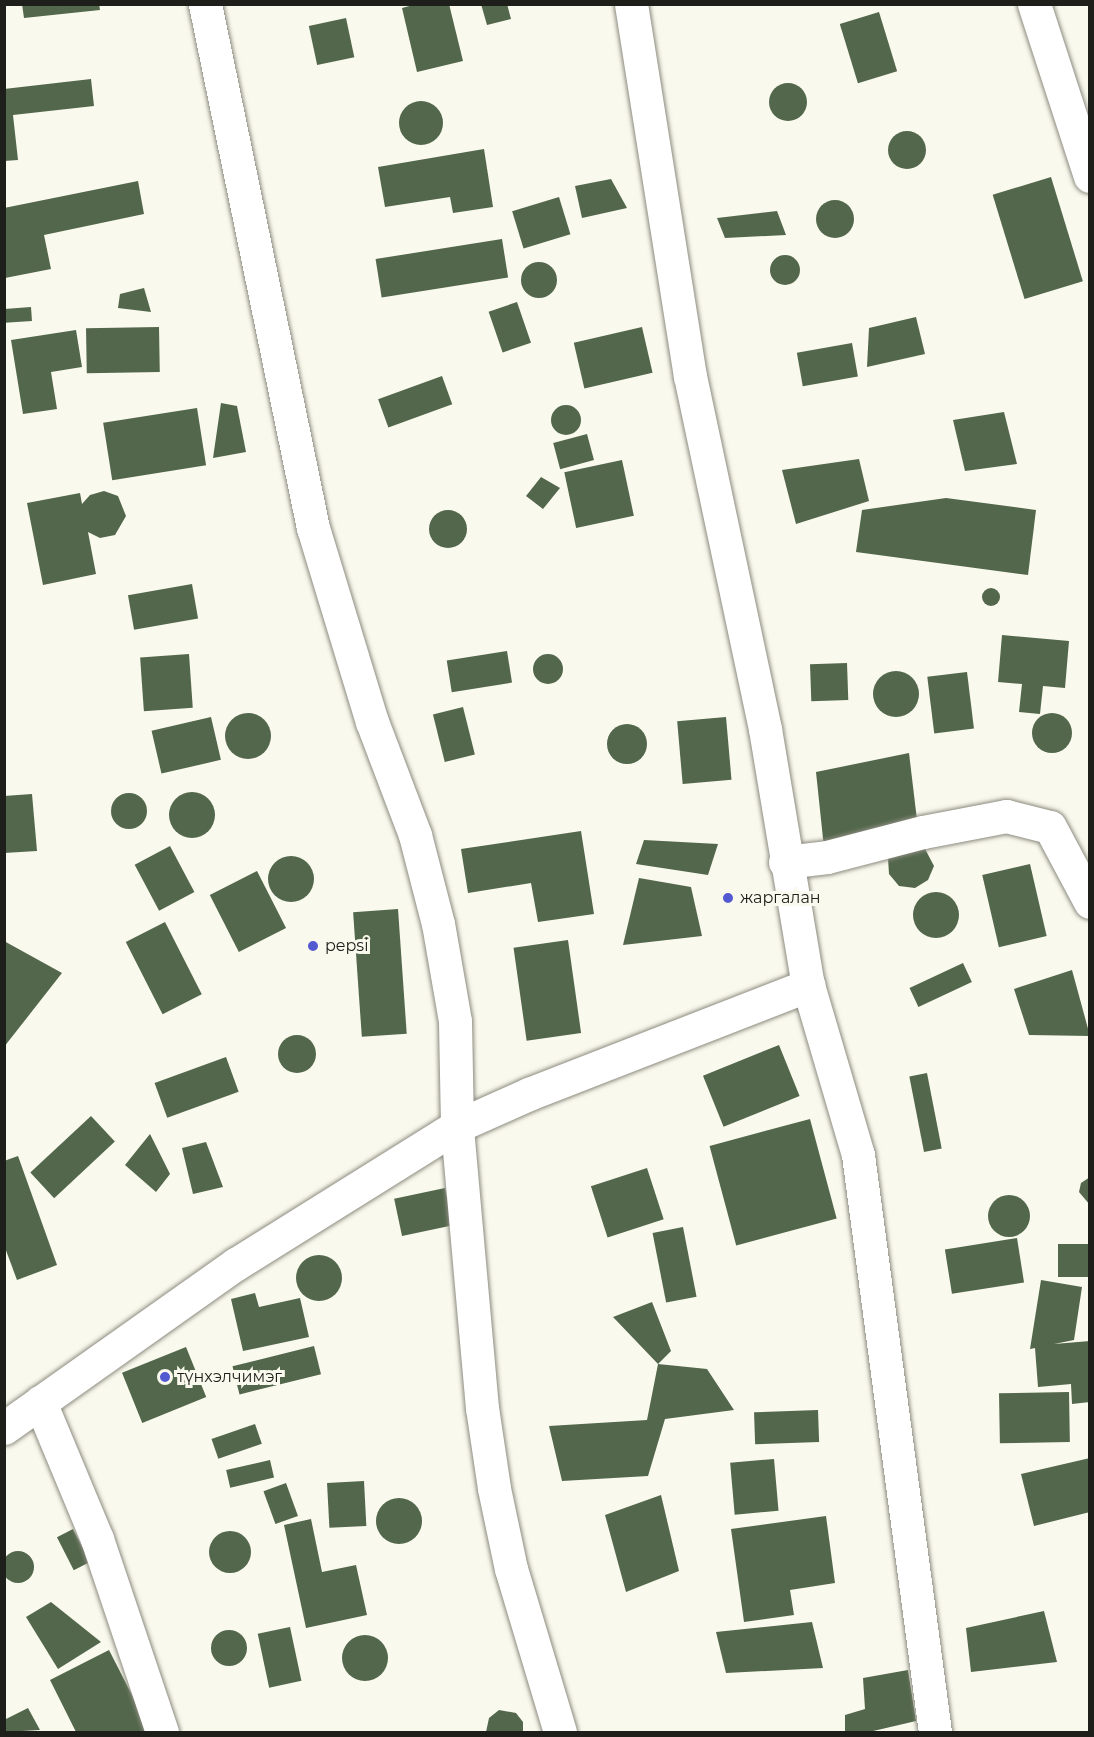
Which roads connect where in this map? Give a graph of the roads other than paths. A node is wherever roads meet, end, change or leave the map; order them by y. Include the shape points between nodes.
1 (205, 4) edge
2 (631, 4) edge
3 (1034, 4) edge
4 (1089, 176) edge
5 (785, 862) junction
6 (1089, 902) edge
7 (808, 985) junction
8 (457, 1126) junction
9 (40, 1402) junction
10 (4, 1428) edge
11 (162, 1732) edge
12 (560, 1732) edge
13 (935, 1732) edge

1 - 8 street via 313,528 365,701 415,835 438,924 455,1021
2 - 5 street via 690,376 765,729
3 - 4 street
5 - 6 street via 827,857 1006,816 1050,827
5 - 7 street
7 - 8 street
7 - 13 street via 858,1155
8 - 9 street via 236,1264
8 - 12 street via 482,1408 494,1488 511,1569
9 - 10 street
9 - 11 street via 97,1539

